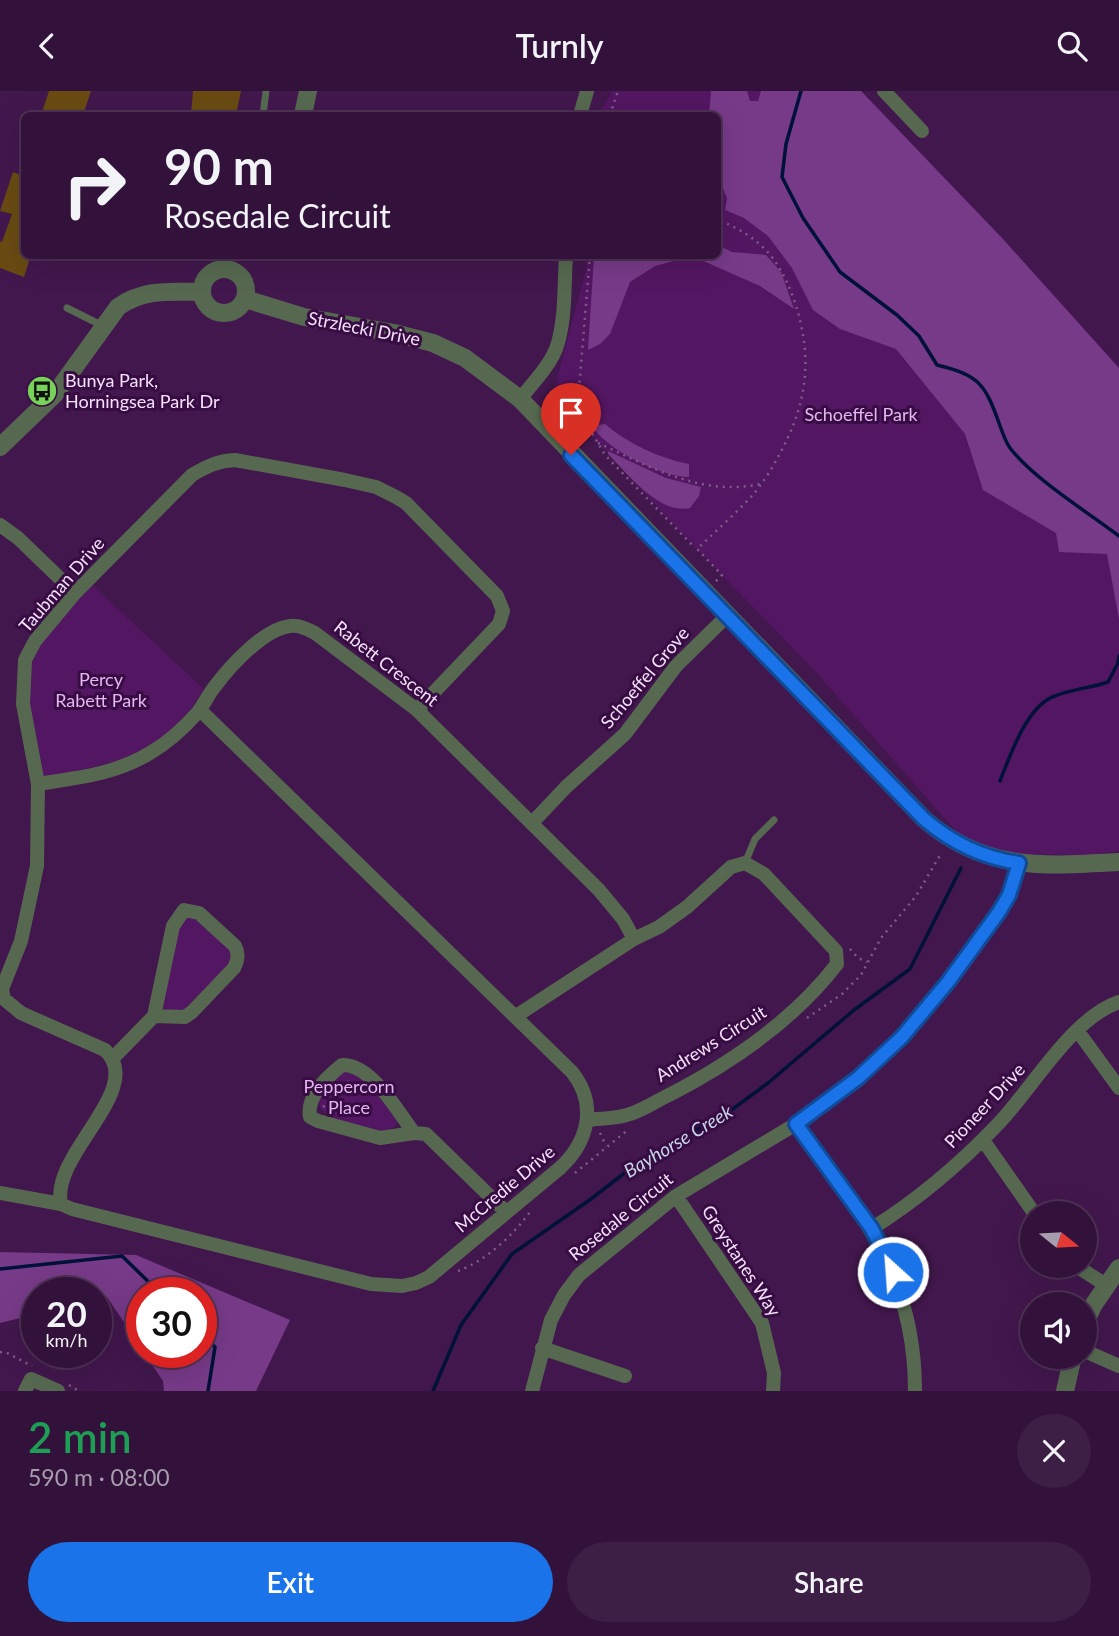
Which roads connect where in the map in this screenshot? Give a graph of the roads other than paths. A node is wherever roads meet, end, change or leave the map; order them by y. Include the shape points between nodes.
1 (266, 91) edge
2 (308, 91) edge
3 (587, 91) edge
4 (885, 91) edge
5 (263, 112) edge
6 (304, 112) edge
7 (581, 112) edge
8 (922, 131) dead end
9 (566, 259) edge
10 (237, 263) edge
11 (202, 292) junction
12 (245, 299) junction
13 (66, 308) dead end
14 (103, 326) junction
15 (520, 399) junction
16 (0, 447) edge
17 (0, 525) edge
18 (75, 593) junction
19 (727, 616) junction
20 (200, 710) junction
21 (417, 710) junction
22 (38, 784) junction
23 (774, 820) dead end
24 (532, 823) junction
25 (1119, 862) edge
26 (745, 863) junction
27 (1019, 863) junction
28 (634, 939) junction
29 (1119, 1002) edge
30 (516, 1016) junction
31 (154, 1017) junction
32 (1077, 1030) junction
33 (113, 1058) junction
34 (1119, 1088) edge
35 (593, 1124) junction
36 (796, 1124) junction
37 (414, 1133) junction
38 (983, 1140) junction
39 (0, 1193) edge
40 (676, 1196) junction
41 (1026, 1201) edge
42 (61, 1204) junction
43 (506, 1212) junction
44 (872, 1229) junction
45 (1119, 1268) edge
46 (1095, 1278) edge
47 (1106, 1285) junction
48 (1097, 1302) edge
49 (542, 1348) junction
50 (1097, 1356) edge
51 (1119, 1366) edge
52 (1070, 1369) edge
53 (625, 1376) dead end
54 (25, 1391) edge
55 (58, 1391) edge
56 (532, 1391) edge
57 (772, 1391) edge
58 (915, 1391) edge
59 (1065, 1391) edge

1 - 5 lane
2 - 6 street
3 - 7 street
4 - 8 street
9 - 15 street via 555,350
10 - 11 street via 211,274
10 - 12 street
11 - 12 street via 208,307 223,313 234,311
11 - 14 street via 142,293 118,307
12 - 15 street, Strzlecki Drive via 304,317 432,343 465,358
13 - 14 lane
14 - 16 street via 55,394
15 - 19 street, Strzlecki Drive
17 - 18 street
18 - 21 street, Taubman Drive via 192,475 219,461 235,460 376,487 406,503 497,596 503,611 499,624
18 - 22 street, Taubman Drive via 25,660 23,704
19 - 24 street, Schoeffel Grove via 676,666 625,734
19 - 27 street, Strzlecki Drive via 936,829 966,848
20 - 21 street, Rabett Crescent via 248,650 270,633 300,626
20 - 22 street, Rabett Crescent via 176,735 118,768
20 - 30 street
21 - 24 street, Rabett Crescent
22 - 33 street, Taubman Drive via 33,887 2,989 4,999 21,1013 94,1044
23 - 26 lane via 755,839
24 - 28 street, Rabett Crescent via 607,899
25 - 27 street, Strzlecki Drive
26 - 28 street via 731,867 687,907
26 - 35 street, Andrews Circuit via 764,874 836,951 838,964 788,1018 746,1049 693,1083 631,1114
27 - 36 street, Rosedale Circuit via 999,912 921,1017 858,1078
28 - 30 street
29 - 32 street, Pioneer Drive
30 - 35 street via 579,1081
31 - 31 street via 173,926 184,910 199,913 235,946 238,961 185,1017
31 - 33 street
32 - 34 street
32 - 38 street, Pioneer Drive
33 - 42 street via 117,1081 72,1156 59,1195
35 - 43 street, McCredie Drive via 574,1155
36 - 40 street, Rosedale Circuit
36 - 44 street
37 - 37 street via 380,1138 318,1121 310,1117 311,1098 342,1065 352,1066 390,1099
37 - 43 street via 435,1141
38 - 41 street
38 - 44 street, Pioneer Drive via 926,1191
39 - 42 street, McCredie Drive
40 - 49 street, Rosedale Circuit via 579,1275 551,1320
40 - 57 street, Greystanes Way via 762,1323 774,1373
42 - 43 street, McCredie Drive via 382,1285 402,1286 437,1270
44 - 58 street via 905,1308
45 - 47 street
46 - 47 street
47 - 48 street
49 - 53 street
49 - 56 street, Rosedale Circuit
50 - 51 street
52 - 59 street
54 - 55 street via 31,1379

